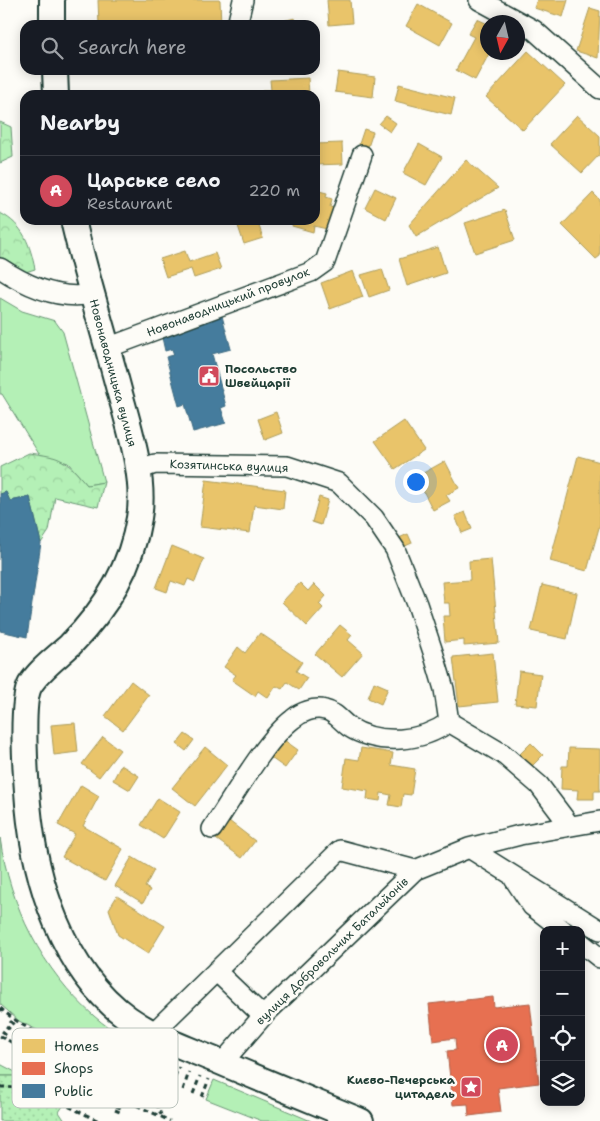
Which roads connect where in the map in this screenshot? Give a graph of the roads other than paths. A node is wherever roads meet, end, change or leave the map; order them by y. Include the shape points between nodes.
1 (52, 0) edge
2 (242, 0) edge
3 (479, 0) edge
4 (52, 20) edge
5 (238, 20) edge
6 (55, 75) edge
7 (600, 89) edge
8 (56, 90) edge
9 (362, 154) dead end
10 (74, 225) edge
11 (0, 268) edge
12 (92, 294) junction
13 (107, 348) junction
14 (137, 470) junction
15 (449, 722) junction
16 (600, 821) edge
17 (570, 826) junction
18 (212, 829) dead end
19 (469, 848) junction
20 (415, 870) junction
21 (511, 875) junction
22 (558, 926) edge
23 (600, 930) edge
24 (585, 946) edge
25 (600, 958) edge
26 (216, 971) junction
27 (263, 1016) junction
28 (144, 1028) edge
29 (159, 1028) edge
30 (178, 1050) edge
31 (211, 1070) junction
32 (362, 1121) edge

1 - 4 main road
2 - 5 street
3 - 7 street via 534,30
6 - 8 main road
9 - 13 street, Новонаводницький провулок via 325,262 311,272
10 - 12 main road, Новонаводницька вулиця
11 - 12 street via 48,292 80,296
12 - 13 main road, Новонаводницька вулиця
13 - 14 main road, Новонаводницька вулиця
14 - 15 street, Козятинська вулиця via 162,464 286,466 339,483 374,518 395,550 430,644 444,689
14 - 28 main road, Новонаводницька вулиця via 140,516 123,572 100,610 29,687 25,745 31,836 38,869 62,935 94,984 127,1017
15 - 17 street via 503,754 539,785
15 - 18 street via 437,731 401,739 380,739 348,727 335,714 325,710 305,712 276,734
16 - 17 street, вулиця Добровольчих Батальйонів
17 - 19 street, вулиця Добровольчих Батальйонів
19 - 20 street, вулиця Добровольчих Батальйонів
19 - 21 street
20 - 26 street via 340,850
20 - 27 street, вулиця Добровольчих Батальйонів
21 - 22 street via 532,906
21 - 23 street
24 - 25 street
26 - 27 street
26 - 29 street
27 - 31 street, вулиця Добровольчих Батальйонів
30 - 31 main road, Новонаводницька вулиця
31 - 32 main road, Новонаводницька вулиця

